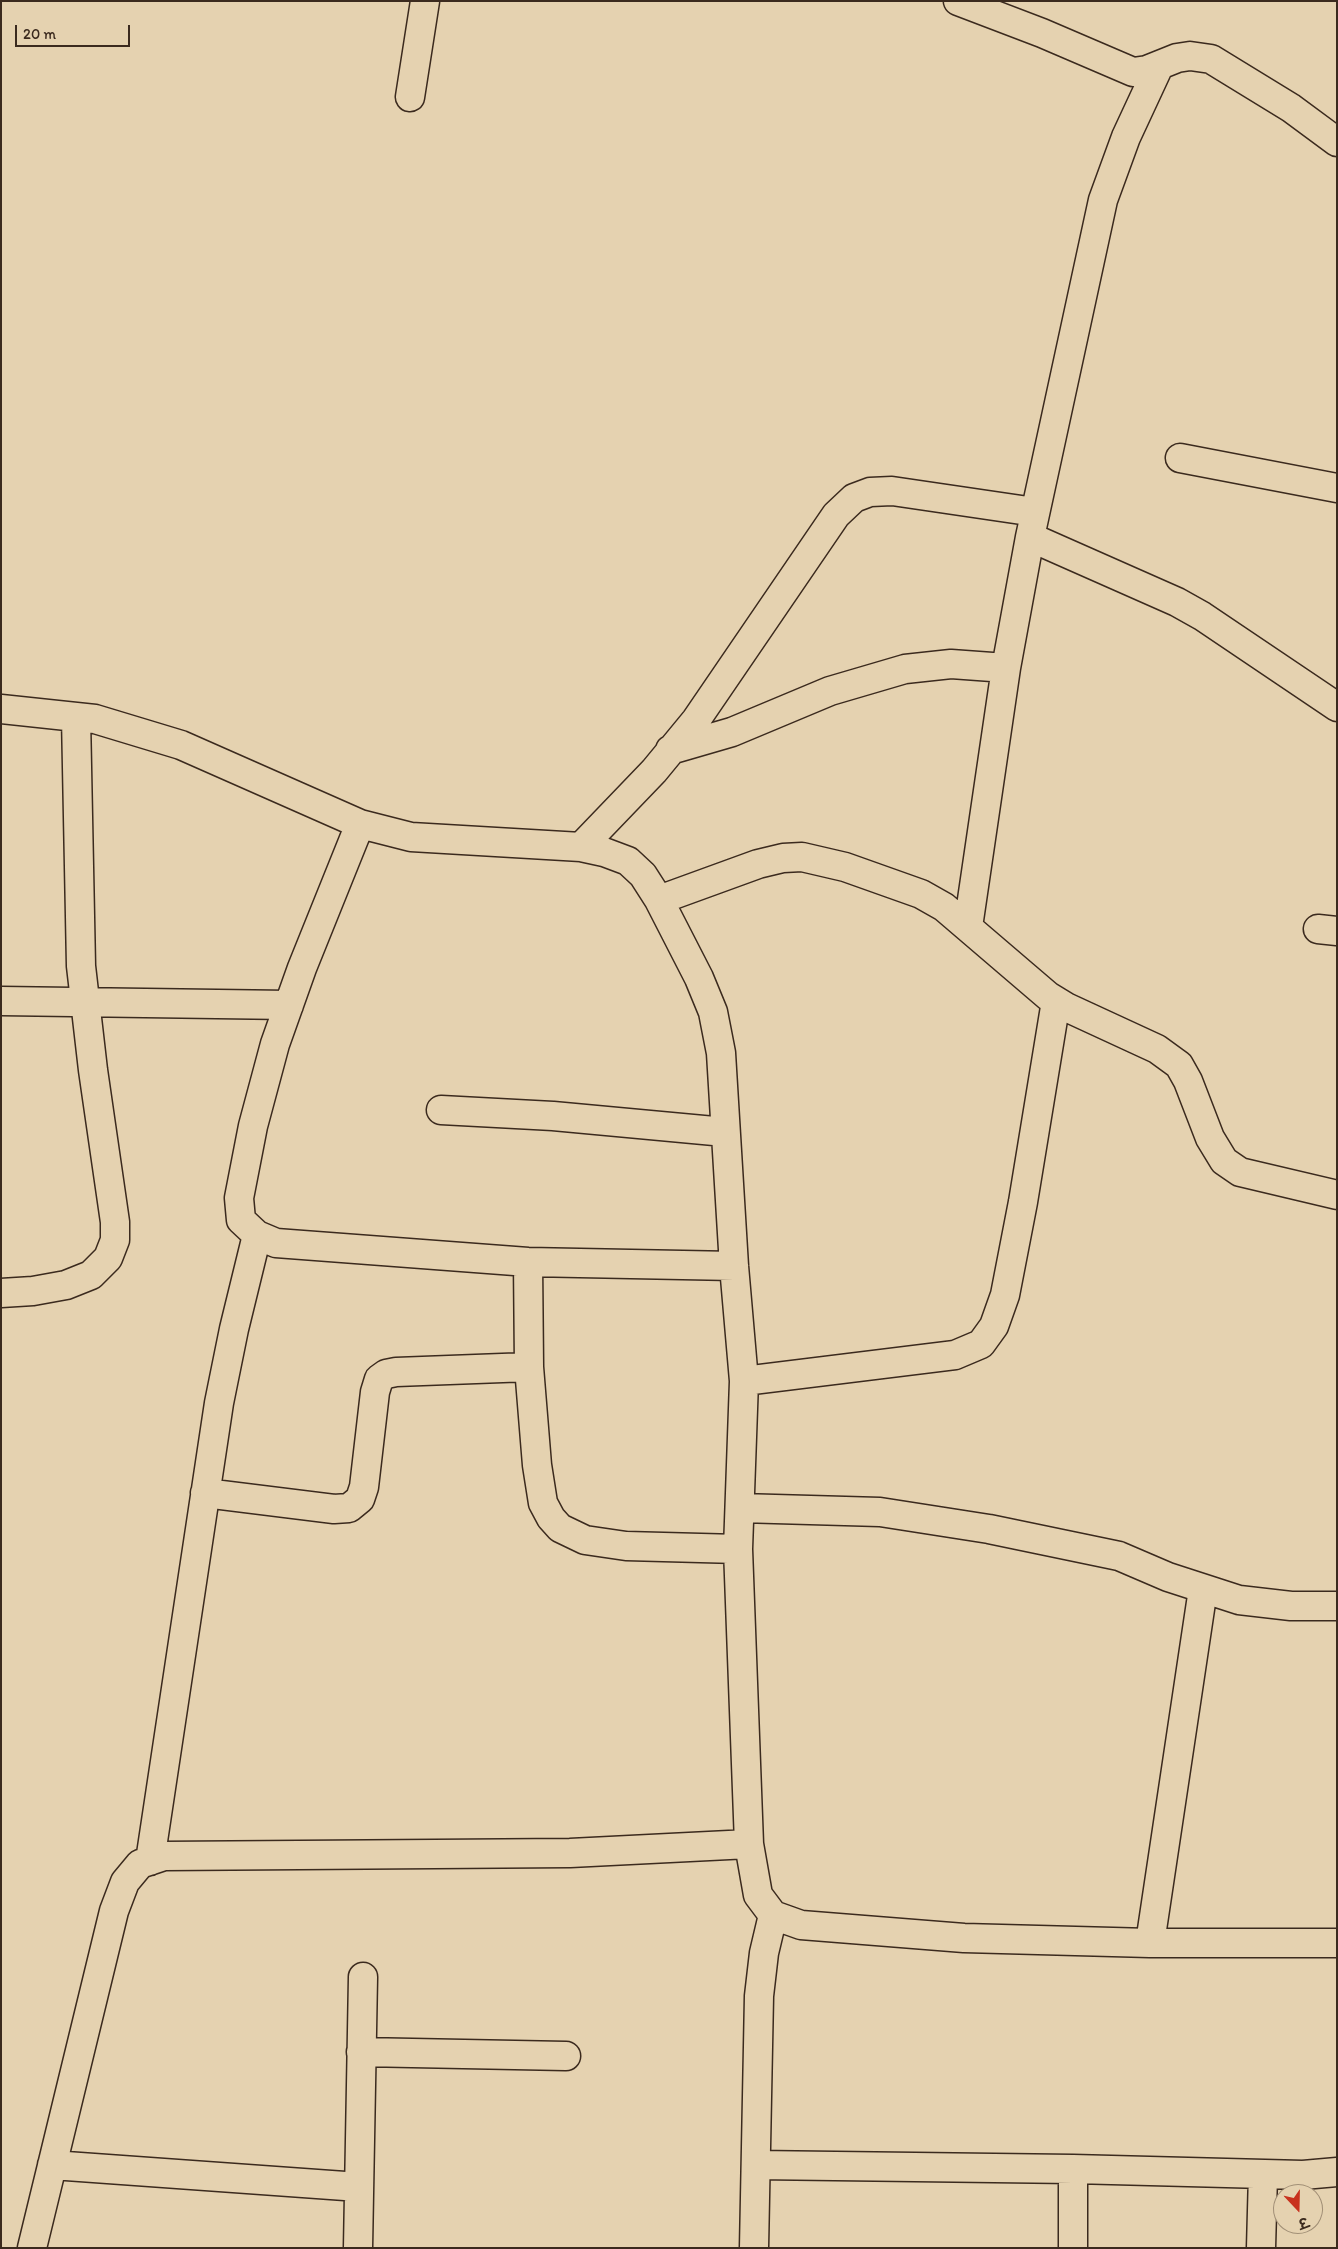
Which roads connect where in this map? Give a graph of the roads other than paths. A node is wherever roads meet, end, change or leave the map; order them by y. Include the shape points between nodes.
1 (425, 1) edge
2 (958, 1) edge
3 (1160, 66) junction
4 (410, 97) dead end
5 (1337, 142) edge
6 (1180, 458) dead end
7 (1337, 488) edge
8 (1032, 524) junction
9 (1006, 668) junction
10 (1337, 707) edge
11 (1, 709) edge
12 (76, 717) junction
13 (670, 750) junction
14 (360, 824) junction
15 (581, 847) junction
16 (659, 900) junction
17 (968, 927) junction
18 (1, 1001) edge
19 (1056, 1001) junction
20 (85, 1004) junction
21 (289, 1005) junction
22 (440, 1110) dead end
23 (725, 1132) junction
24 (1337, 1195) edge
25 (257, 1235) junction
26 (528, 1262) junction
27 (734, 1266) junction
28 (1, 1293) edge
29 (529, 1367) junction
30 (744, 1381) junction
31 (205, 1492) junction
32 (740, 1508) junction
33 (738, 1549) junction
34 (1203, 1589) junction
35 (1337, 1606) edge
36 (749, 1844) junction
37 (150, 1861) junction
38 (773, 1915) junction
39 (1150, 1943) junction
40 (1337, 1943) edge
41 (363, 1977) dead end
42 (361, 2052) junction
43 (566, 2056) dead end
44 (52, 2165) junction
45 (756, 2165) junction
46 (1073, 2169) junction
47 (1337, 2172) edge
48 (1263, 2174) junction
49 (359, 2187) junction
50 (32, 2248) edge
51 (358, 2248) edge
52 (754, 2248) edge
53 (1073, 2248) edge
54 (1261, 2248) edge

1 - 4 street
2 - 3 street via 1133,72
3 - 5 street via 1190,56 1211,59 1291,108
3 - 8 street via 1126,137 1103,200
6 - 7 street
8 - 9 street
8 - 10 street via 1202,616
8 - 13 street via 892,490 870,492 854,498 836,515 696,720
9 - 13 street via 951,664 905,669 830,691 732,732
9 - 17 street
11 - 12 street
12 - 14 street via 95,719 181,745
12 - 20 street via 79,929
13 - 15 street
14 - 15 street via 411,837
14 - 21 street
15 - 16 street via 628,861 643,875
16 - 17 street via 758,864 802,857 845,867 921,894 944,906
16 - 23 street via 713,1012 721,1053
17 - 19 street
18 - 20 street
19 - 24 street via 1157,1049 1179,1065 1210,1138 1224,1160 1240,1172
19 - 30 street via 1005,1295 994,1326 980,1344 955,1355
20 - 21 street
20 - 28 street via 115,1240 108,1258 91,1275 32,1292
21 - 25 street via 264,1080 239,1198 241,1220
22 - 23 street via 553,1116
23 - 27 street
25 - 26 street via 276,1242
25 - 31 street via 221,1394
26 - 27 street
26 - 29 street
27 - 30 street
29 - 31 street via 396,1372 379,1379 364,1487 360,1499 349,1508 334,1509
29 - 33 street via 543,1504 560,1528 585,1540 626,1546
30 - 32 street
31 - 37 street
32 - 33 street
32 - 34 street via 880,1512 989,1528 1119,1556
33 - 36 street
34 - 35 street via 1247,1601 1291,1606
34 - 39 street
36 - 37 street via 570,1853 164,1856
36 - 38 street via 758,1896
37 - 44 street via 140,1864 125,1882 114,1911
38 - 39 street via 801,1925 964,1938
38 - 45 street via 759,1996
39 - 40 street
41 - 42 street
42 - 43 street
42 - 49 street
44 - 49 street
44 - 50 street
45 - 46 street
45 - 52 street
46 - 48 street
46 - 53 street
47 - 48 street
48 - 54 street
49 - 51 street

